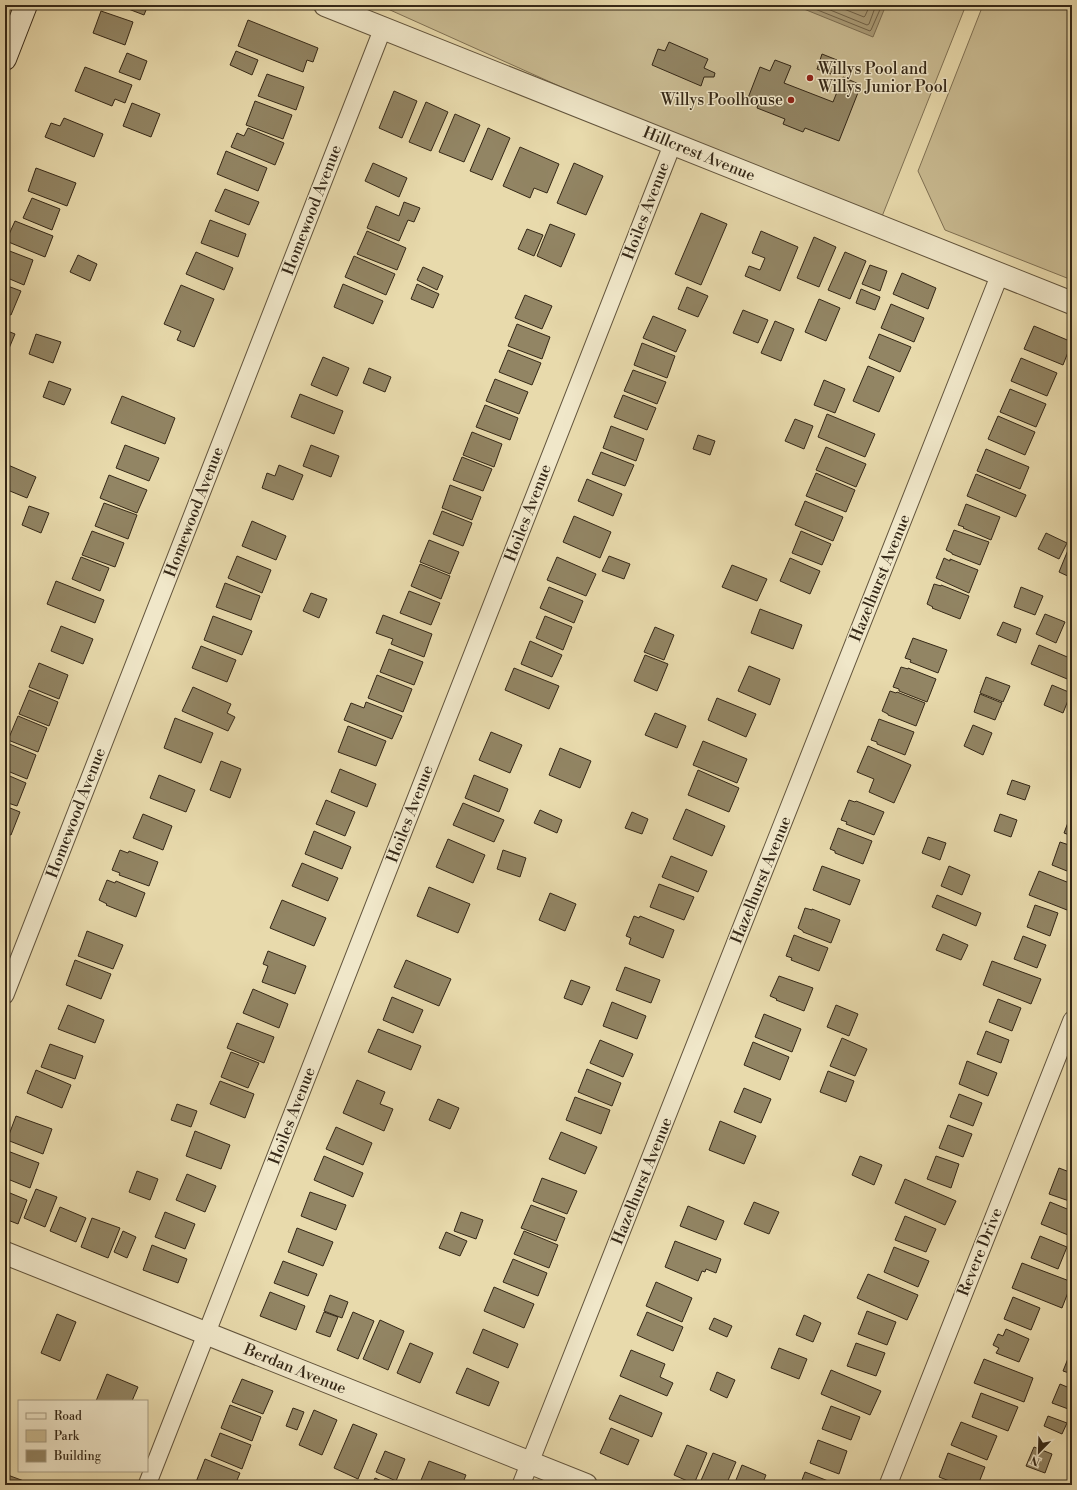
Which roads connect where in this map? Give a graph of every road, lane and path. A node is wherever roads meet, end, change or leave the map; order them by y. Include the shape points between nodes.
1 (26, 5) edge
2 (325, 5) edge
3 (383, 28) junction
4 (5, 59) edge
5 (673, 143) junction
6 (1000, 274) junction
7 (1072, 303) edge
8 (5, 995) edge
9 (1072, 1020) edge
10 (5, 1253) edge
11 (207, 1334) junction
12 (530, 1463) junction
13 (147, 1485) edge
14 (521, 1485) edge
15 (586, 1485) edge
16 (888, 1485) edge

1 - 4 street
2 - 3 street, Hillcrest Avenue
3 - 5 street, Hillcrest Avenue
3 - 8 street, Homewood Avenue
5 - 6 street, Hillcrest Avenue
5 - 11 street, Hoiles Avenue
6 - 7 street, Hillcrest Avenue
6 - 12 street, Hazelhurst Avenue
9 - 16 street, Revere Drive
10 - 11 street, Berdan Avenue
11 - 12 street, Berdan Avenue
11 - 13 street, Hoiles Avenue
12 - 14 street, Hazelhurst Avenue
12 - 15 street, Berdan Avenue

